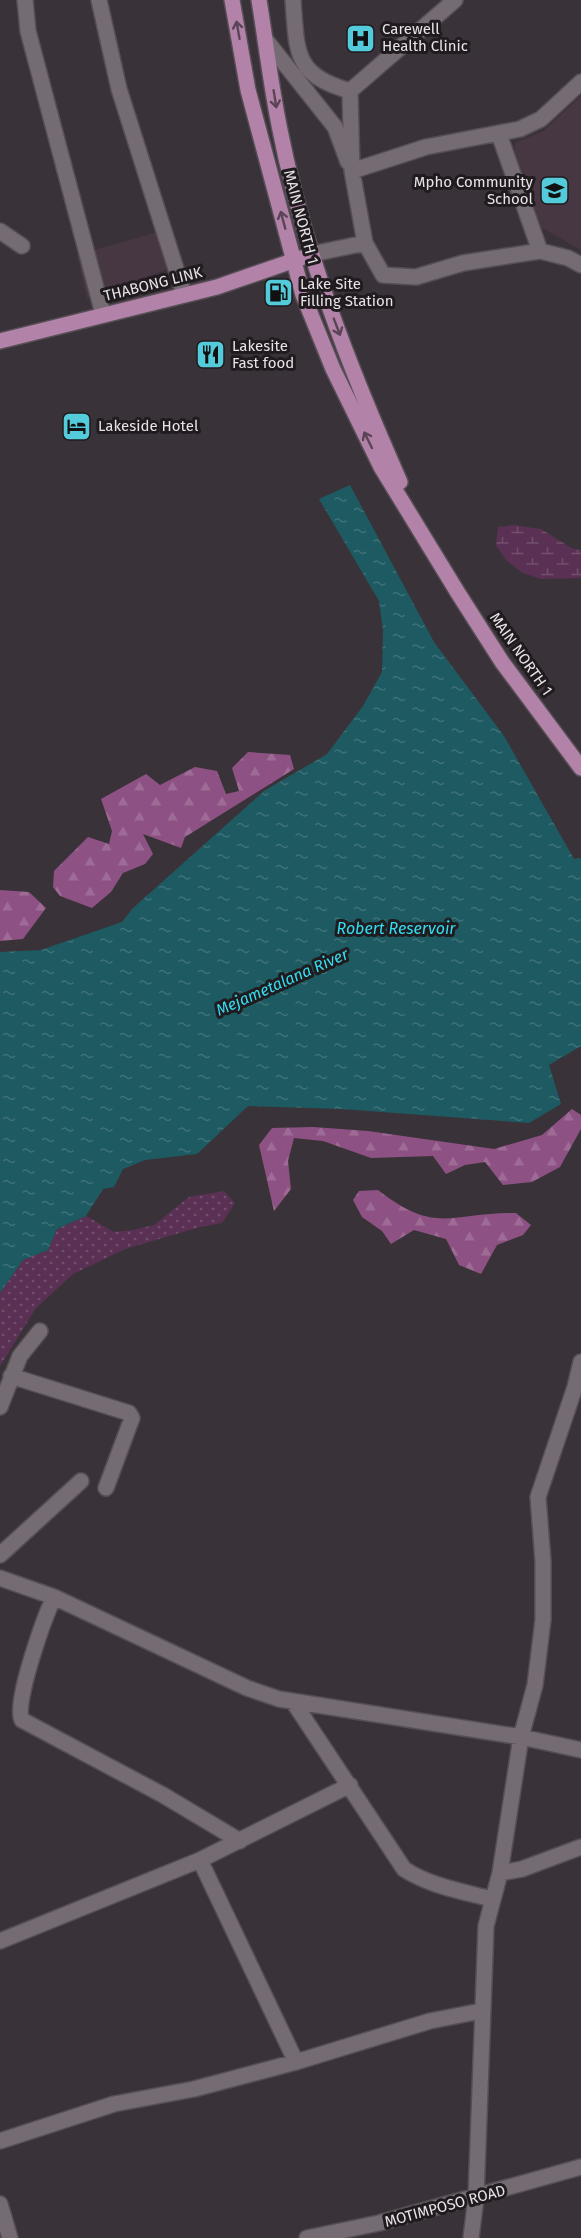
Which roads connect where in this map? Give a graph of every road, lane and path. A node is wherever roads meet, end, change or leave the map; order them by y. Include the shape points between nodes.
1 (26, 0) edge
2 (99, 0) edge
3 (232, 0) edge
4 (259, 0) edge
5 (293, 0) edge
6 (455, 0) edge
7 (265, 39) junction
8 (581, 82) edge
9 (350, 91) junction
10 (499, 134) junction
11 (352, 171) junction
12 (0, 231) edge
13 (365, 243) junction
14 (22, 246) dead end
15 (540, 251) junction
16 (312, 254) junction
17 (294, 260) junction
18 (581, 265) edge
19 (184, 294) junction
20 (103, 314) junction
21 (0, 341) edge
22 (419, 526) junction
23 (581, 768) edge
24 (40, 1330) dead end
25 (581, 1362) edge
26 (11, 1376) junction
27 (578, 1388) edge
28 (0, 1407) edge
29 (81, 1481) dead end
30 (106, 1488) dead end
31 (0, 1555) edge
32 (0, 1578) edge
33 (54, 1597) junction
34 (294, 1703) junction
35 (521, 1737) junction
36 (581, 1750) edge
37 (350, 1785) junction
38 (240, 1841) junction
39 (581, 1847) edge
40 (200, 1860) junction
41 (500, 1873) junction
42 (491, 1899) junction
43 (0, 1941) edge
44 (481, 2011) junction
45 (296, 2062) junction
46 (0, 2141) edge
47 (581, 2167) edge
48 (476, 2198) junction
49 (0, 2204) edge
50 (10, 2238) edge
51 (307, 2238) edge
52 (471, 2238) edge

1 - 20 street via 28,31
2 - 19 street via 119,89
17 -> 3 main road, MAIN NORTH 1 via 248,90
4 - 7 main road, MAIN NORTH 1
5 - 9 street via 300,58 308,71 318,80
6 - 9 street
7 - 11 street via 334,128
7 -> 16 main road, MAIN NORTH 1 via 280,131
8 - 10 street via 541,119
9 - 11 street
10 - 11 street via 426,147
10 - 15 street
11 - 13 street
12 - 14 street
13 - 15 street via 383,275 416,277 463,263
13 - 16 street
15 - 18 street
16 - 17 main road, THABONG LINK
16 -> 22 main road, MAIN NORTH 1 via 324,296 370,414
17 - 19 main road, THABONG LINK
22 -> 17 main road, MAIN NORTH 1 via 381,468 333,369 303,295
19 - 20 main road, THABONG LINK
20 - 21 main road, THABONG LINK
22 - 23 main road, MAIN NORTH 1 via 502,662
24 - 26 street via 20,1356
25 - 27 street
26 - 28 street
26 - 30 street via 129,1413 132,1418
27 - 35 street via 538,1497 543,1620 535,1685
29 - 31 street
32 - 33 street
33 - 34 street via 247,1688
33 - 38 street via 24,1688 19,1713 22,1720
34 - 35 street
34 - 37 street
35 - 36 street
35 - 41 street
37 - 38 street
37 - 42 street via 404,1869 442,1886
38 - 40 street
39 - 41 street
40 - 43 street
40 - 45 street
41 - 42 street
42 - 44 street via 483,1947
44 - 45 street via 430,2021
44 - 48 street
45 - 46 street via 171,2094 114,2104
47 - 48 street, MOTIMPOSO ROAD
48 - 51 street, MOTIMPOSO ROAD
48 - 52 street
49 - 50 street

